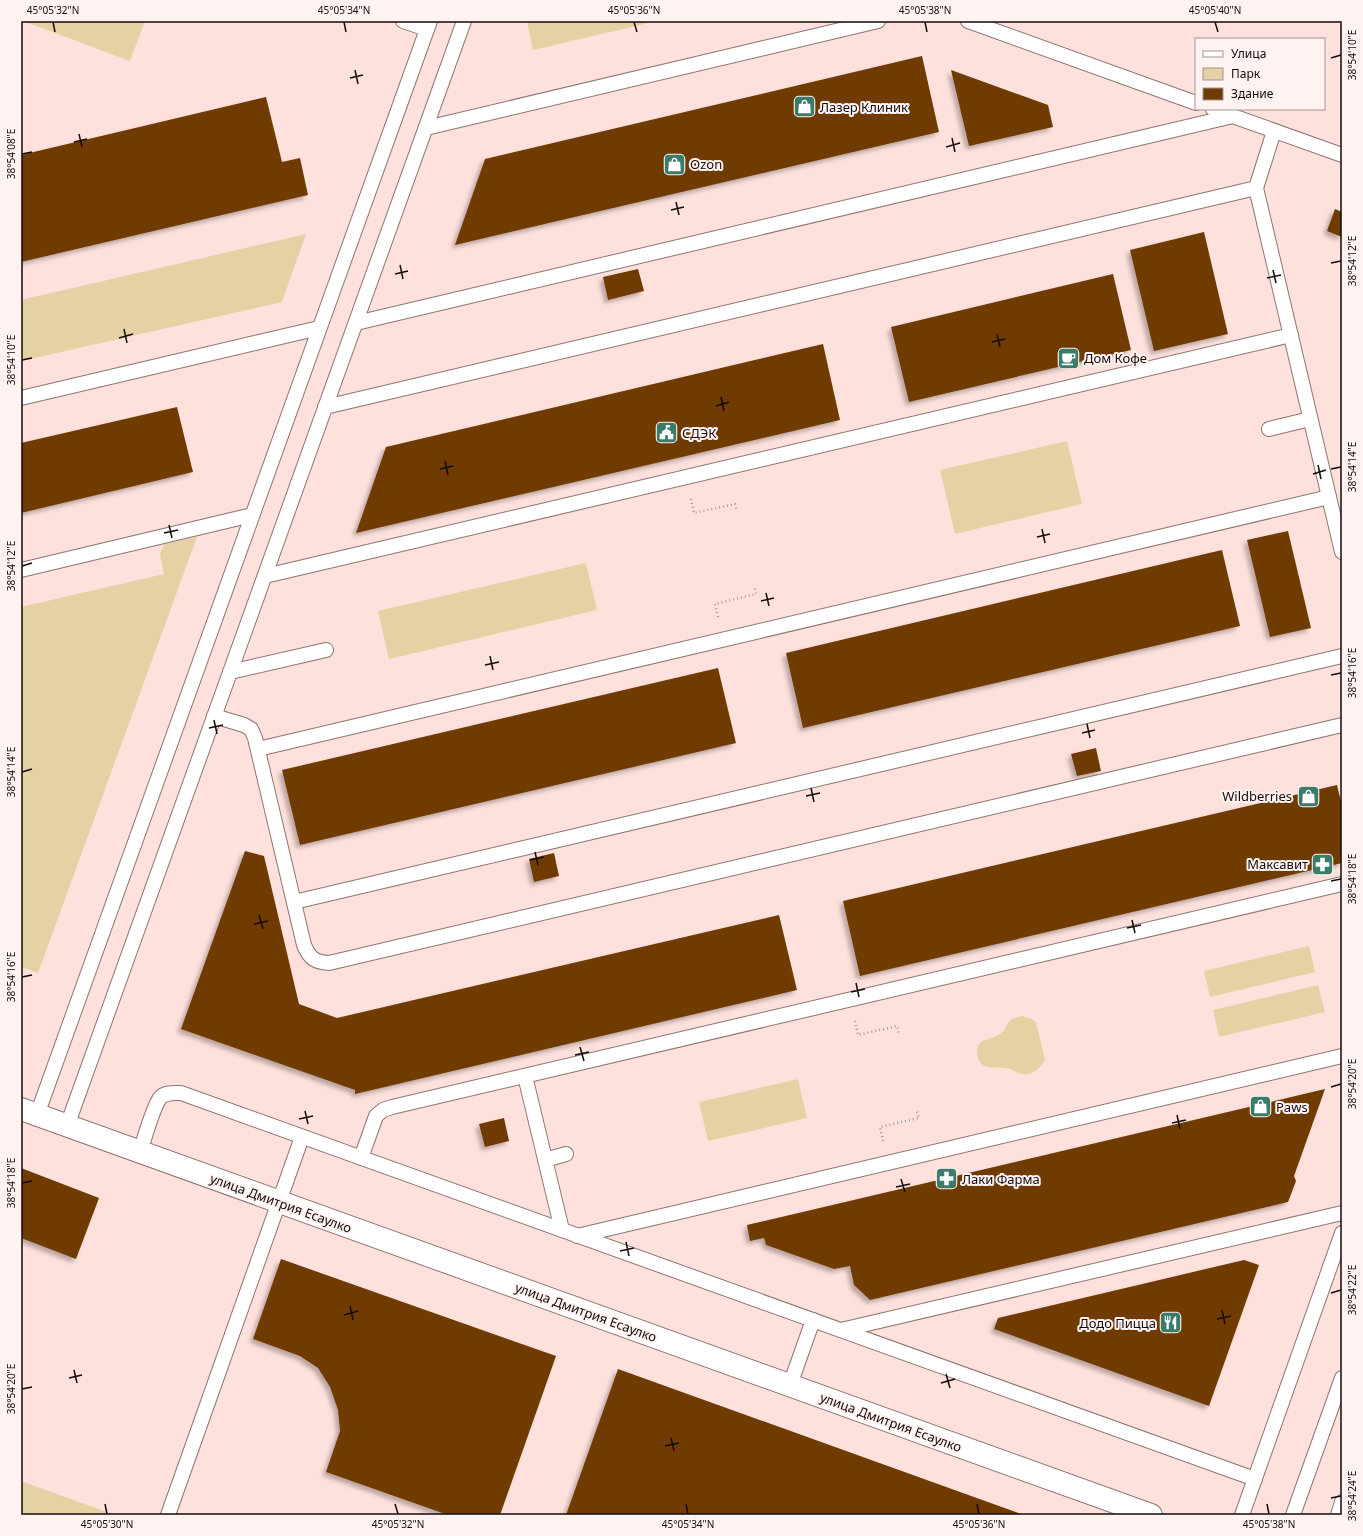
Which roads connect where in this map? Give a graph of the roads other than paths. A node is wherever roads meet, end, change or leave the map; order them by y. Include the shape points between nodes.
1 (403, 21) edge
2 (464, 21) edge
3 (878, 21) edge
4 (968, 21) edge
5 (428, 25) edge
6 (1195, 103) edge
7 (1216, 110) edge
8 (1233, 116) junction
9 (426, 128) junction
10 (1274, 131) junction
11 (1342, 155) edge
12 (1256, 188) junction
13 (356, 323) junction
14 (319, 328) junction
15 (1291, 335) junction
16 (21, 398) edge
17 (326, 407) junction
18 (1310, 419) junction
19 (1269, 429) dead end
20 (1329, 497) junction
21 (252, 515) junction
22 (1342, 552) edge
23 (21, 570) edge
24 (265, 576) junction
25 (326, 650) dead end
26 (1342, 656) edge
27 (230, 672) junction
28 (214, 716) junction
29 (1342, 725) edge
30 (258, 749) junction
31 (1342, 884) edge
32 (294, 902) junction
33 (1342, 1056) edge
34 (526, 1076) junction
35 (29, 1112) edge
36 (67, 1126) junction
37 (302, 1137) junction
38 (140, 1152) junction
39 (566, 1154) dead end
40 (361, 1158) junction
41 (545, 1160) junction
42 (279, 1202) junction
43 (1342, 1213) edge
44 (562, 1230) junction
45 (1342, 1233) edge
46 (577, 1236) junction
47 (813, 1320) junction
48 (841, 1330) junction
49 (1342, 1378) edge
50 (790, 1385) junction
51 (1255, 1479) junction
52 (1342, 1502) edge
53 (168, 1515) edge
54 (1151, 1515) edge
55 (1242, 1515) edge
56 (1293, 1515) edge
57 (1338, 1515) edge

1 - 5 lane
2 - 9 lane
3 - 9 lane
4 - 6 lane
5 - 14 lane
7 - 8 lane
8 - 10 lane
8 - 13 lane
9 - 13 lane
10 - 11 lane
10 - 12 lane
12 - 15 lane
12 - 17 lane
13 - 17 lane
14 - 16 lane
14 - 21 lane
15 - 18 lane
15 - 24 lane
17 - 24 lane
18 - 19 lane
18 - 20 lane
20 - 22 lane
20 - 30 lane
21 - 23 lane
21 - 35 lane
24 - 27 lane
25 - 27 lane
26 - 32 lane
27 - 28 lane
28 - 30 lane via 244,725 251,730
28 - 36 lane
29 - 32 lane via 329,963 318,962 308,955
30 - 32 lane
31 - 34 lane
33 - 46 lane
34 - 40 lane via 383,1110 376,1116
34 - 41 lane
35 - 36 street, улица Дмитрия Есаулко
36 - 38 street, улица Дмитрия Есаулко
37 - 38 lane via 181,1093 170,1093 161,1097 156,1106
37 - 40 lane
37 - 42 lane
38 - 42 street, улица Дмитрия Есаулко
39 - 41 lane
40 - 44 lane
41 - 44 lane
42 - 50 street, улица Дмитрия Есаулко
42 - 53 lane
43 - 48 lane
44 - 46 lane
45 - 51 lane
46 - 47 lane
47 - 48 lane
47 - 50 lane
48 - 51 lane
49 - 56 lane
50 - 54 street, улица Дмитрия Есаулко
51 - 55 lane
52 - 57 lane

